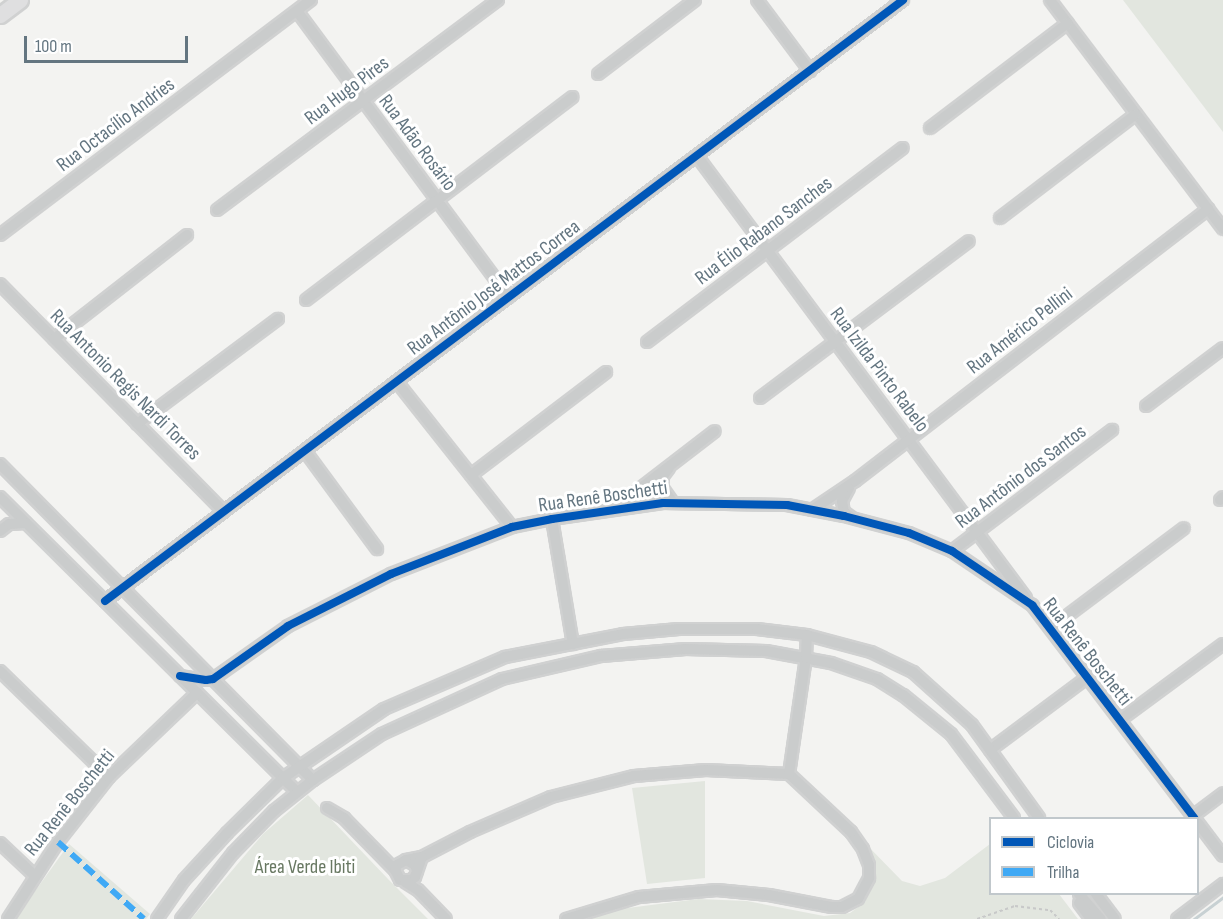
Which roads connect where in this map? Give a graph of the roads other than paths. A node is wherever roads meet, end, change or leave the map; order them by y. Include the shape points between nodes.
1 (20, 0) edge
2 (311, 0) edge
3 (498, 0) edge
4 (695, 0) edge
5 (757, 0) edge
6 (903, 0) edge
7 (1050, 0) edge
8 (297, 11) junction
9 (0, 15) edge
10 (1068, 24) junction
11 (810, 71) junction
12 (598, 74) dead end
13 (572, 97) dead end
14 (363, 101) junction
15 (1136, 114) junction
16 (930, 128) dead end
17 (903, 148) dead end
18 (697, 156) junction
19 (436, 199) junction
20 (1208, 209) junction
21 (217, 210) dead end
22 (1000, 218) dead end
23 (1223, 229) edge
24 (0, 235) edge
25 (187, 235) dead end
26 (969, 241) dead end
27 (768, 250) junction
28 (0, 284) edge
29 (509, 297) junction
30 (306, 300) dead end
31 (278, 319) dead end
32 (54, 339) junction
33 (835, 341) junction
34 (647, 342) dead end
35 (1223, 348) edge
36 (606, 372) dead end
37 (398, 382) junction
38 (760, 398) dead end
39 (1146, 406) dead end
40 (137, 424) junction
41 (1112, 430) dead end
42 (715, 431) dead end
43 (908, 440) junction
44 (305, 451) junction
45 (0, 464) edge
46 (670, 465) junction
47 (471, 475) junction
48 (855, 481) junction
49 (0, 498) edge
50 (673, 503) junction
51 (629, 507) junction
52 (812, 510) junction
53 (224, 511) junction
54 (851, 517) junction
55 (552, 519) junction
56 (26, 523) junction
57 (512, 527) junction
58 (1184, 528) dead end
59 (0, 531) edge
60 (977, 532) junction
61 (378, 549) dead end
62 (952, 552) junction
63 (123, 588) junction
64 (105, 601) junction
65 (1032, 605) junction
66 (1052, 628) junction
67 (757, 629) junction
68 (779, 632) junction
69 (807, 635) junction
70 (573, 644) junction
71 (1223, 644) edge
72 (755, 651) junction
73 (777, 653) junction
74 (806, 658) junction
75 (2, 674) edge
76 (180, 676) junction
77 (1088, 677) junction
78 (213, 679) junction
79 (197, 693) junction
80 (211, 706) junction
81 (1120, 720) junction
82 (324, 749) junction
83 (284, 750) junction
84 (990, 750) junction
85 (299, 765) junction
86 (335, 765) junction
87 (789, 774) junction
88 (109, 777) junction
89 (283, 778) junction
90 (313, 780) junction
91 (297, 792) junction
92 (1223, 793) edge
93 (261, 799) junction
94 (327, 808) dead end
95 (274, 811) junction
96 (1013, 817) edge
97 (1038, 817) edge
98 (1193, 817) edge
99 (1197, 817) edge
100 (1199, 824) edge
101 (0, 843) edge
102 (1223, 856) edge
103 (422, 857) junction
104 (401, 864) junction
105 (35, 876) junction
106 (412, 876) junction
107 (1223, 884) edge
108 (1073, 895) edge
109 (1080, 895) edge
110 (1097, 895) edge
111 (8, 919) edge
112 (157, 919) edge
113 (182, 919) edge
114 (447, 919) edge
115 (566, 919) edge
116 (1091, 919) edge
117 (1101, 919) edge
118 (1115, 919) edge
119 (1177, 919) edge

1 - 9 main road
2 - 8 street, Rua Octacílio Andries
3 - 14 street, Rua Hugo Pires
4 - 12 street
5 - 11 street
6 - 11 street, Rua Antônio José Mattos Correa
7 - 10 street
8 - 14 street, Rua Adão Rosário
8 - 24 street, Rua Octacílio Andries
10 - 15 street
10 - 16 street
11 - 18 street, Rua Antônio José Mattos Correa
13 - 19 street
14 - 19 street, Rua Adão Rosário
14 - 21 street, Rua Hugo Pires
15 - 20 street
15 - 22 street
17 - 27 street, Rua Élio Rabano Sanches
18 - 27 street, Rua Izilda Pinto Rabelo
18 - 29 street, Rua Antônio José Mattos Correa
19 - 29 street, Rua Adão Rosário
19 - 30 street
20 - 23 street
20 - 43 street, Rua Américo Pellini
25 - 32 street
26 - 33 street
27 - 33 street, Rua Izilda Pinto Rabelo
27 - 34 street, Rua Élio Rabano Sanches
28 - 32 street, Rua Antonio Regis Nardi Torres
29 - 37 street, Rua Antônio José Mattos Correa
31 - 40 street
32 - 40 street, Rua Antonio Regis Nardi Torres
33 - 38 street
33 - 43 street, Rua Izilda Pinto Rabelo
35 - 39 street
36 - 47 street
37 - 44 street, Rua Antônio José Mattos Correa
37 - 47 street
40 - 53 street, Rua Antonio Regis Nardi Torres
41 - 60 street, Rua Antônio dos Santos
42 - 46 street
43 - 48 street, Rua Américo Pellini
43 - 60 street, Rua Izilda Pinto Rabelo
44 - 53 street, Rua Antônio José Mattos Correa
44 - 61 street
45 - 63 street
46 - 50 street via 662,488
46 - 51 street via 637,491
47 - 57 street
48 - 52 street, Rua Américo Pellini
48 - 54 street, Rua Américo Pellini via 842,501 844,512
49 - 56 street
50 - 51 street, Rua Renê Boschetti
50 - 52 street, Rua Renê Boschetti
51 - 55 street, Rua Renê Boschetti
52 - 54 street, Rua Renê Boschetti
53 - 63 street, Rua Antônio José Mattos Correa
54 - 62 street, Rua Renê Boschetti via 909,533
55 - 57 street, Rua Renê Boschetti
55 - 70 street
56 - 59 street via 9,524
56 - 64 street
57 - 78 street, Rua Renê Boschetti via 381,579 288,626
58 - 66 street
60 - 62 street, Rua Antônio dos Santos
60 - 65 street, Rua Izilda Pinto Rabelo
62 - 65 street, Rua Renê Boschetti
63 - 64 street, Rua Antônio José Mattos Correa
63 - 78 street
64 - 76 street
65 - 66 street, Rua Renê Boschetti
66 - 77 street, Rua Renê Boschetti
67 - 68 street
67 - 70 street via 634,633
67 - 72 street
68 - 69 street
68 - 73 street
69 - 74 street
69 - 84 street via 871,652 914,672 972,725
70 - 82 street via 505,657 384,709
71 - 81 street
72 - 73 street
72 - 86 street via 686,649 601,656 502,680 382,734
73 - 74 street
74 - 87 street
74 - 96 street via 877,679 903,695 951,734
75 - 88 street
76 - 78 street
76 - 79 street
77 - 81 street, Rua Renê Boschetti
77 - 84 street
78 - 83 street
79 - 80 street
79 - 88 street, Rua Renê Boschetti
80 - 83 street via 230,716 273,759
80 - 89 street
81 - 98 street, Rua Renê Boschetti
82 - 85 street
82 - 86 street
83 - 85 street
84 - 97 street
85 - 89 street
85 - 90 street
86 - 90 street
87 - 103 street via 706,770 634,776 551,797
87 - 115 street via 851,832 863,849 869,878 865,890 850,905 832,907 717,890 639,897
88 - 105 street, Rua Renê Boschetti
89 - 91 street
89 - 93 street
90 - 91 street
91 - 95 street
92 - 99 street
93 - 95 street
93 - 112 street via 184,880
94 - 104 street via 344,818 384,856
95 - 113 street via 233,853
100 - 102 street, Rua Renê Boschetti
101 - 105 street
103 - 104 street
103 - 106 street
104 - 106 street via 415,865
104 - 106 street via 400,880
105 - 111 street, Rua Renê Boschetti
106 - 114 street via 418,890
107 - 119 street
108 - 116 street
109 - 117 street
110 - 118 street

